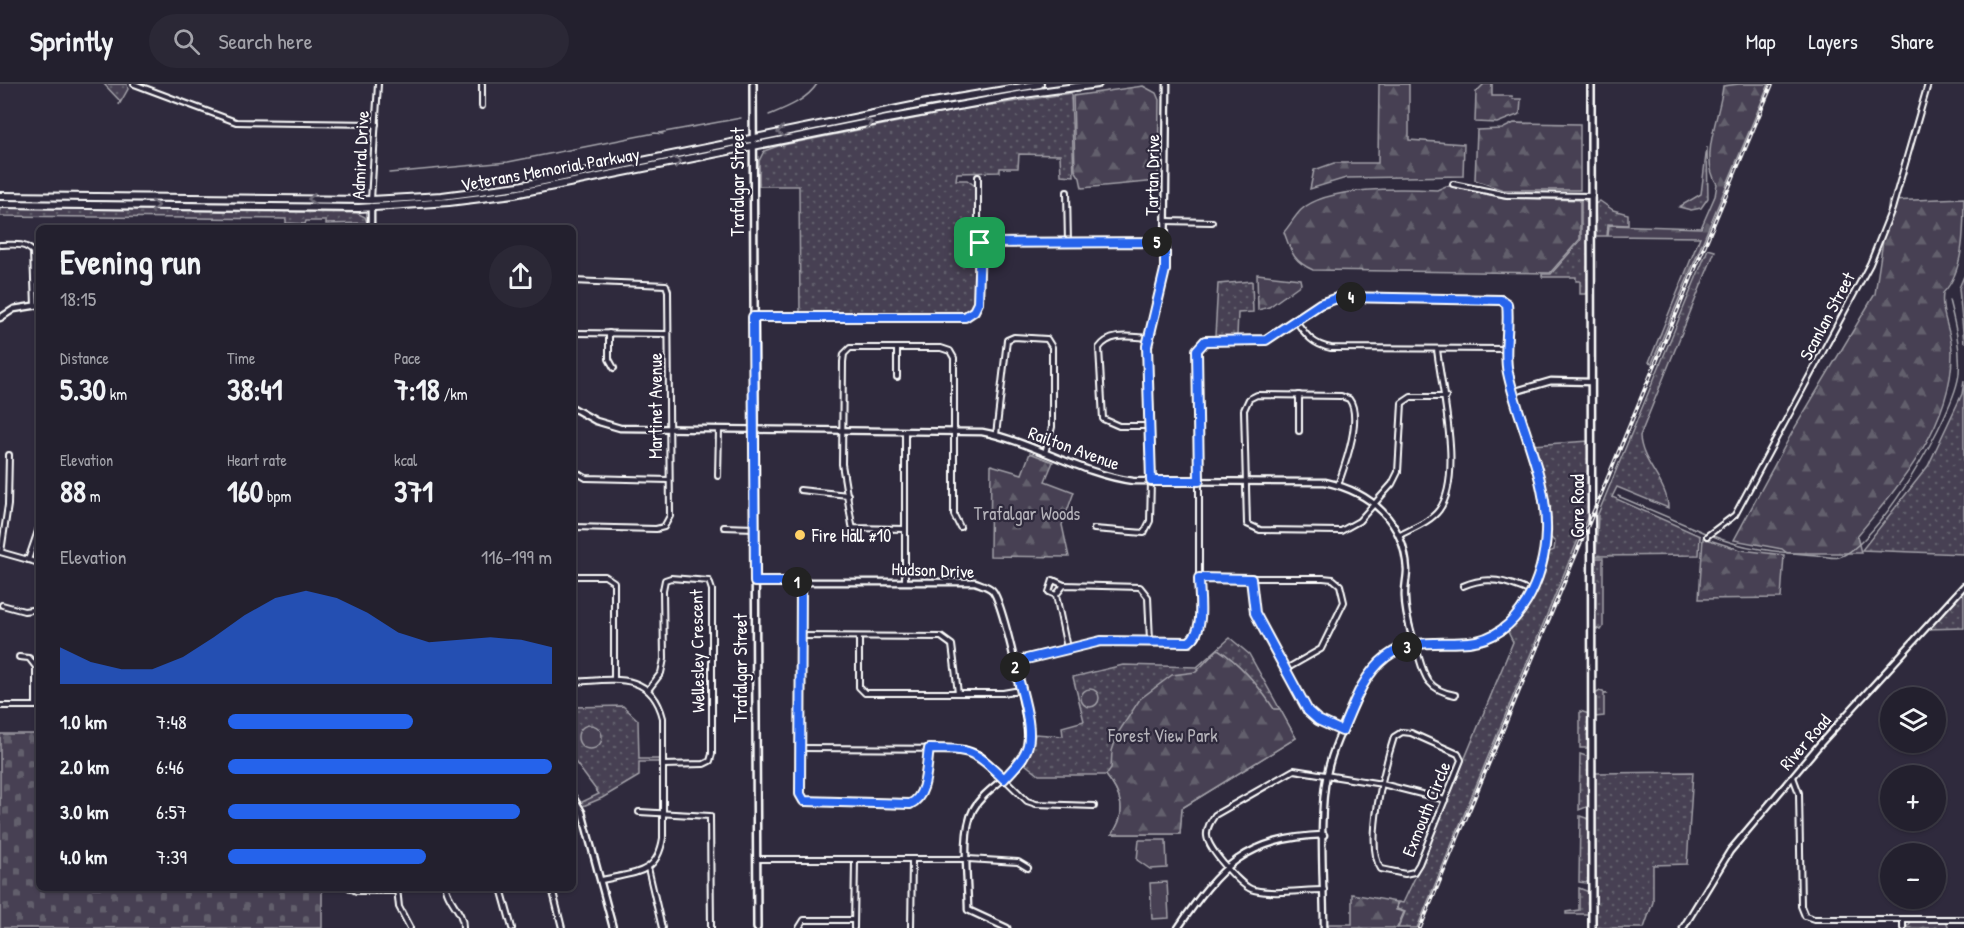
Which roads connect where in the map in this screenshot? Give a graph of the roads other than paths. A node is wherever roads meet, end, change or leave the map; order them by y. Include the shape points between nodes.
1 (134, 84) edge
2 (378, 84) edge
3 (482, 84) edge
4 (753, 84) edge
5 (1040, 84) edge
6 (1098, 84) edge
7 (1167, 84) edge
8 (1591, 84) edge
9 (1928, 84) edge
10 (482, 106) dead end
11 (376, 124) junction
12 (753, 138) junction
13 (753, 147) junction
14 (978, 177) dead end
15 (1453, 184) dead end
16 (1067, 192) dead end
17 (0, 196) edge
18 (1592, 196) junction
19 (0, 204) edge
20 (370, 204) junction
21 (1164, 221) junction
22 (1212, 222) dead end
23 (371, 225) edge
24 (1165, 242) junction
25 (980, 243) junction
26 (1068, 243) junction
27 (0, 245) edge
28 (576, 281) edge
29 (36, 292) edge
30 (36, 305) edge
31 (753, 317) junction
32 (0, 318) edge
33 (1296, 321) junction
34 (576, 333) edge
35 (609, 333) junction
36 (668, 334) junction
37 (1149, 338) junction
38 (897, 348) junction
39 (1437, 349) junction
40 (1507, 349) junction
41 (614, 368) dead end
42 (897, 377) dead end
43 (1591, 382) junction
44 (1513, 392) junction
45 (1299, 395) junction
46 (1446, 397) junction
47 (576, 409) edge
48 (1149, 426) junction
49 (669, 429) junction
50 (719, 430) junction
51 (1299, 430) dead end
52 (754, 431) junction
53 (842, 431) junction
54 (906, 432) junction
55 (954, 432) junction
56 (996, 435) junction
57 (1045, 453) junction
58 (9, 455) dead end
59 (576, 472) edge
60 (718, 476) dead end
61 (669, 480) junction
62 (1151, 481) junction
63 (1199, 481) junction
64 (1247, 482) junction
65 (1338, 485) junction
66 (800, 490) dead end
67 (848, 495) junction
68 (1376, 504) junction
69 (576, 527) edge
70 (724, 527) dead end
71 (960, 527) dead end
72 (754, 528) junction
73 (905, 529) junction
74 (1094, 529) dead end
75 (1400, 535) junction
76 (1707, 536) dead end
77 (36, 537) edge
78 (0, 552) edge
79 (28, 560) junction
80 (36, 562) edge
81 (576, 576) edge
82 (1199, 578) junction
83 (1251, 579) junction
84 (755, 582) junction
85 (801, 582) junction
86 (905, 582) junction
87 (1064, 585) junction
88 (1463, 586) dead end
89 (1964, 586) edge
90 (1531, 592) junction
91 (1056, 596) junction
92 (2, 605) dead end
93 (36, 609) edge
94 (801, 636) junction
95 (859, 637) junction
96 (1150, 641) junction
97 (1414, 643) junction
98 (1067, 648) junction
99 (19, 657) dead end
100 (1014, 662) junction
101 (36, 667) edge
102 (1286, 669) junction
103 (614, 680) junction
104 (576, 681) edge
105 (648, 690) junction
106 (1020, 690) junction
107 (958, 693) junction
108 (1455, 695) dead end
109 (0, 706) edge
110 (36, 706) edge
111 (1342, 731) junction
112 (801, 748) junction
113 (929, 749) junction
114 (663, 765) junction
115 (1327, 774) junction
116 (1793, 777) junction
117 (1004, 779) junction
118 (1382, 784) junction
119 (1445, 800) junction
120 (576, 802) edge
121 (1094, 806) dead end
122 (639, 813) dead end
123 (663, 814) junction
124 (1324, 835) junction
125 (757, 859) junction
126 (968, 859) junction
127 (855, 860) junction
128 (912, 860) junction
129 (1228, 866) junction
130 (648, 868) junction
131 (1028, 868) dead end
132 (602, 880) junction
133 (1324, 890) junction
134 (396, 891) edge
135 (446, 891) edge
136 (502, 891) edge
137 (553, 891) edge
138 (1903, 919) junction
139 (1964, 919) edge
140 (854, 920) junction
141 (410, 928) edge
142 (463, 928) edge
143 (512, 928) edge
144 (562, 928) edge
145 (613, 928) edge
146 (662, 928) edge
147 (711, 928) edge
148 (757, 928) edge
149 (799, 928) edge
150 (854, 928) edge
151 (911, 928) edge
152 (1005, 928) edge
153 (1178, 928) edge
154 (1324, 928) edge
155 (1592, 928) edge
156 (1683, 928) edge
157 (1903, 928) edge

1 - 11 street via 236,122
2 - 11 street, Admiral Drive
3 - 10 street
4 - 12 main road, Trafalgar Street
5 -> 12 highway, Veterans Memorial Parkway
13 -> 6 highway, Veterans Memorial Parkway via 1024,94
7 - 21 street, Tartan Drive
8 - 18 main road, Gore Road
9 - 76 street, Scanlan Street via 1892,209 1856,292 1739,508
11 - 20 street, Admiral Drive
12 - 13 main road, Trafalgar Street
12 - 20 highway, Veterans Memorial Parkway via 519,186
20 -> 13 highway, Veterans Memorial Parkway via 449,202 514,194
13 - 31 main road, Trafalgar Street
14 - 25 street
15 - 18 street via 1507,195
16 - 26 street
20 -> 17 highway, Veterans Memorial Parkway
18 - 43 main road, Gore Road
19 -> 20 highway, Veterans Memorial Parkway
20 - 23 street, Admiral Drive
21 - 22 street
21 - 24 street, Tartan Drive
24 - 26 street
24 - 37 street, Tartan Drive via 1165,270
25 - 26 street
25 - 31 street via 978,303 965,317
27 - 29 street via 30,248
28 - 36 street, Martinet Avenue via 666,285
30 - 32 street via 14,309
31 - 52 main road, Trafalgar Street
33 - 39 street via 1319,346
33 - 40 street via 1320,304 1340,297 1501,300 1507,304
33 - 63 street via 1266,340 1205,341 1200,345
34 - 35 street
35 - 36 street
35 - 41 street via 609,359
36 - 49 street, Martinet Avenue
37 - 48 street, Tartan Drive
37 - 48 street via 1112,337 1099,348 1103,419 1119,426
38 - 42 street
38 - 53 street via 850,348 844,354
38 - 55 street via 950,351 954,358
39 - 40 street
39 - 46 street
40 - 44 street
43 - 44 street via 1551,381
43 - 155 main road, Gore Road
44 - 90 street via 1546,510 1544,556
45 - 51 street
45 - 64 street via 1257,395 1249,399 1244,410
45 - 65 street via 1341,396 1353,404 1352,440
46 - 68 street via 1411,397 1402,403 1398,472
46 - 75 street via 1450,482 1446,498 1430,519
47 - 49 street, Railton Avenue via 608,425
48 - 62 street, Tartan Drive
49 - 50 street, Railton Avenue
49 - 61 street, Martinet Avenue
50 - 52 street, Railton Avenue
50 - 60 street
52 - 53 street, Railton Avenue
52 - 72 main road, Trafalgar Street
53 - 54 street, Railton Avenue
53 - 67 street via 842,464
54 - 55 street, Railton Avenue
54 - 73 street
55 - 56 street, Railton Avenue
55 - 71 street via 954,516
56 - 57 street, Railton Avenue
56 - 57 street via 1006,340 1047,339 1052,347 1052,427
57 - 62 street, Railton Avenue via 1108,478
58 - 78 street via 8,505
59 - 61 street via 586,478
61 - 69 street, Martinet Avenue via 670,516 664,528
62 - 63 street, Railton Avenue
62 - 74 street via 1150,521 1144,533
63 - 64 street, Railton Avenue
63 - 82 street
64 - 65 street, Railton Avenue
64 - 68 street via 1247,524 1260,530 1341,531 1359,521
65 - 68 street, Railton Avenue
66 - 67 street
67 - 73 street via 853,528
68 - 75 street, Railton Avenue
70 - 72 street
72 - 84 main road, Trafalgar Street
73 - 86 street
75 - 97 street, Railton Avenue via 1407,572 1406,617
77 - 79 street
78 - 79 street
79 - 80 street
81 - 103 street via 604,576 614,582
82 - 83 street
82 - 96 street via 1196,637 1189,642
83 - 102 street via 1255,613
83 - 102 street via 1333,579 1344,593 1344,602 1321,649
84 - 85 street, Hudson Drive
84 - 125 main road, Trafalgar Street
85 - 86 street, Hudson Drive
85 - 94 street
86 - 100 street, Hudson Drive via 975,582 992,590 999,601
87 - 91 street
87 - 91 street via 1053,580 1050,592
87 - 96 street via 1140,587 1148,597
88 - 90 street via 1493,579
89 - 116 street, River Road
90 - 97 street via 1514,620 1487,638
91 - 98 street
92 - 93 street via 24,611
94 - 95 street
94 - 112 street
95 - 107 street via 948,640 952,645
95 - 107 street via 857,675 859,687 865,693
96 - 98 street via 1101,641
97 - 108 street via 1428,683 1440,692
97 - 111 street via 1387,656 1370,673
98 - 100 street
99 - 101 street via 33,660
100 - 106 street, Hudson Drive
102 - 111 street via 1308,711
103 - 104 street
103 - 105 street via 633,681
105 - 114 street via 660,705 663,718
105 - 114 street, Wellesley Crescent via 661,673 664,659 665,580 709,581 712,754 704,764
106 - 107 street
106 - 117 street, Hudson Drive via 1029,731 1028,746
109 - 110 street
111 - 115 street
112 - 113 street
112 - 113 street via 800,794 804,801 902,805 920,797
113 - 117 street via 980,755
114 - 123 street
115 - 118 street
115 - 124 street
115 - 129 street via 1294,770 1215,815 1207,835 1211,848
116 - 138 street via 1799,793 1801,906 1805,916 1814,920
116 - 156 street, River Road via 1730,851
117 - 121 street via 1026,801
117 - 126 street, Hudson Drive via 972,811 967,832
118 - 119 street
118 - 119 street, Exmouth Circle via 1394,737 1402,732 1411,733 1458,754 1461,760
118 - 119 street, Exmouth Circle via 1376,816 1375,861 1381,869 1414,872
120 - 132 street
122 - 123 street
123 - 130 street via 660,854
123 - 147 street via 710,816
124 - 129 street via 1274,841
124 - 133 street
125 - 127 street
125 - 148 main road, Trafalgar Street
126 - 128 street
126 - 131 street via 1018,862
126 - 152 street, Hudson Drive via 968,909
127 - 128 street
127 - 140 street
128 - 151 street
129 - 133 street via 1242,885 1252,890
129 - 153 street
130 - 132 street
130 - 146 street
132 - 145 street
133 - 154 street
134 - 141 street
135 - 142 street via 463,920
136 - 143 street
137 - 144 street
138 - 139 street
138 - 157 street
140 - 149 street via 804,920
140 - 150 street

